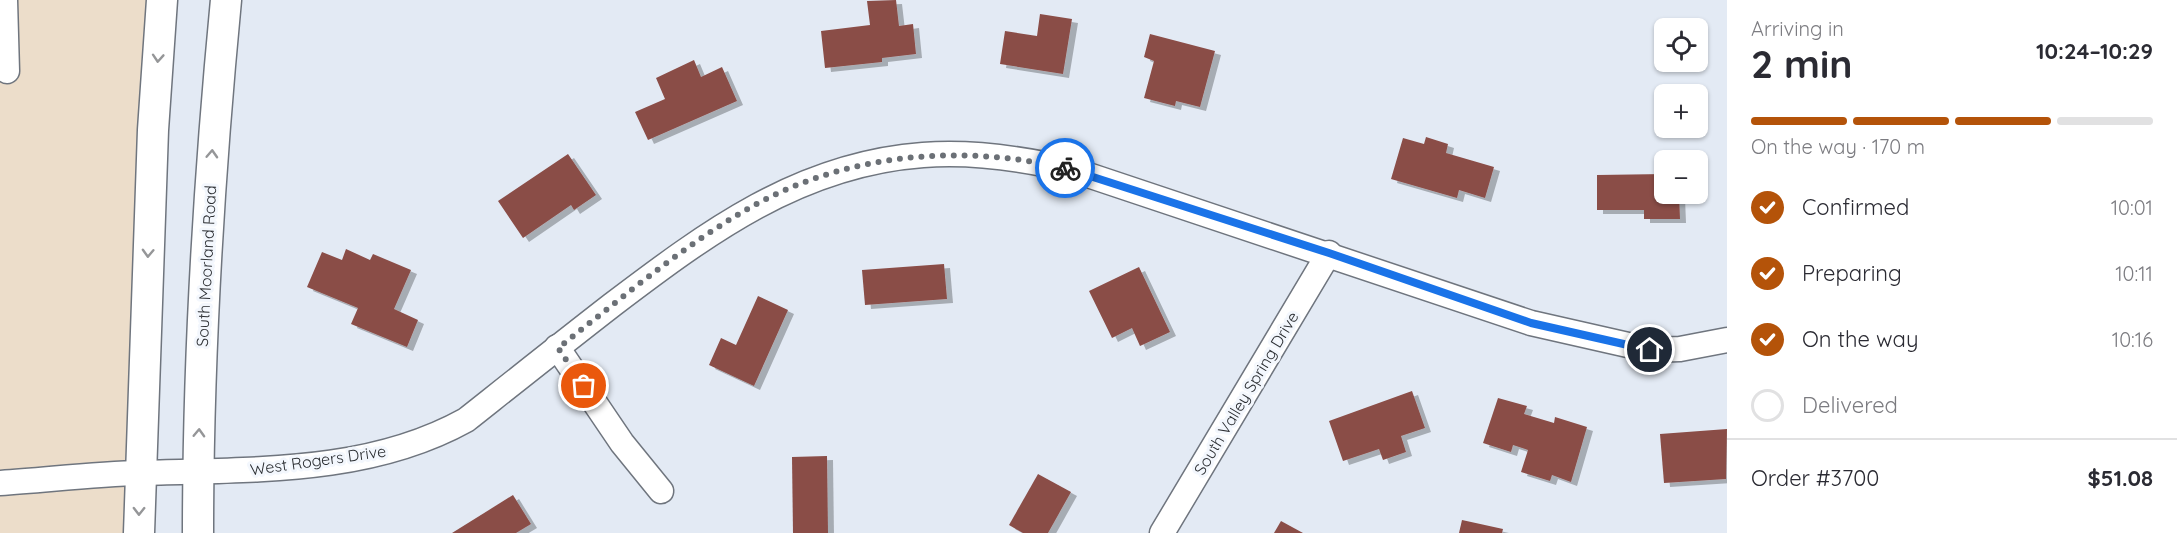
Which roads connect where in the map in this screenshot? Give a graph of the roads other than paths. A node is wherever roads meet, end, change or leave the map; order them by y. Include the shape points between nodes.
1 (5, 0) edge
2 (162, 0) edge
3 (226, 0) edge
4 (7, 71) dead end
5 (1329, 253) junction
6 (1727, 340) edge
7 (558, 348) junction
8 (198, 472) junction
9 (140, 473) junction
10 (0, 483) edge
11 (661, 491) dead end
12 (139, 533) edge
13 (198, 533) edge
14 (1162, 533) edge

1 - 4 street
2 -> 9 main road
8 -> 3 main road, South Moorland Road via 203,310
5 - 6 street, West Rogers Drive via 1531,323 1614,343 1660,350
5 - 7 street, West Rogers Drive via 1035,161 923,155 876,162 817,179 754,206 670,261
5 - 14 street, South Valley Spring Drive
7 - 8 street, West Rogers Drive via 465,420 437,436 381,453 278,470
7 - 11 street via 622,443
8 - 9 street, West Rogers Drive
8 - 13 main road, South Moorland Road
9 - 10 street, West Rogers Drive
9 -> 12 main road

